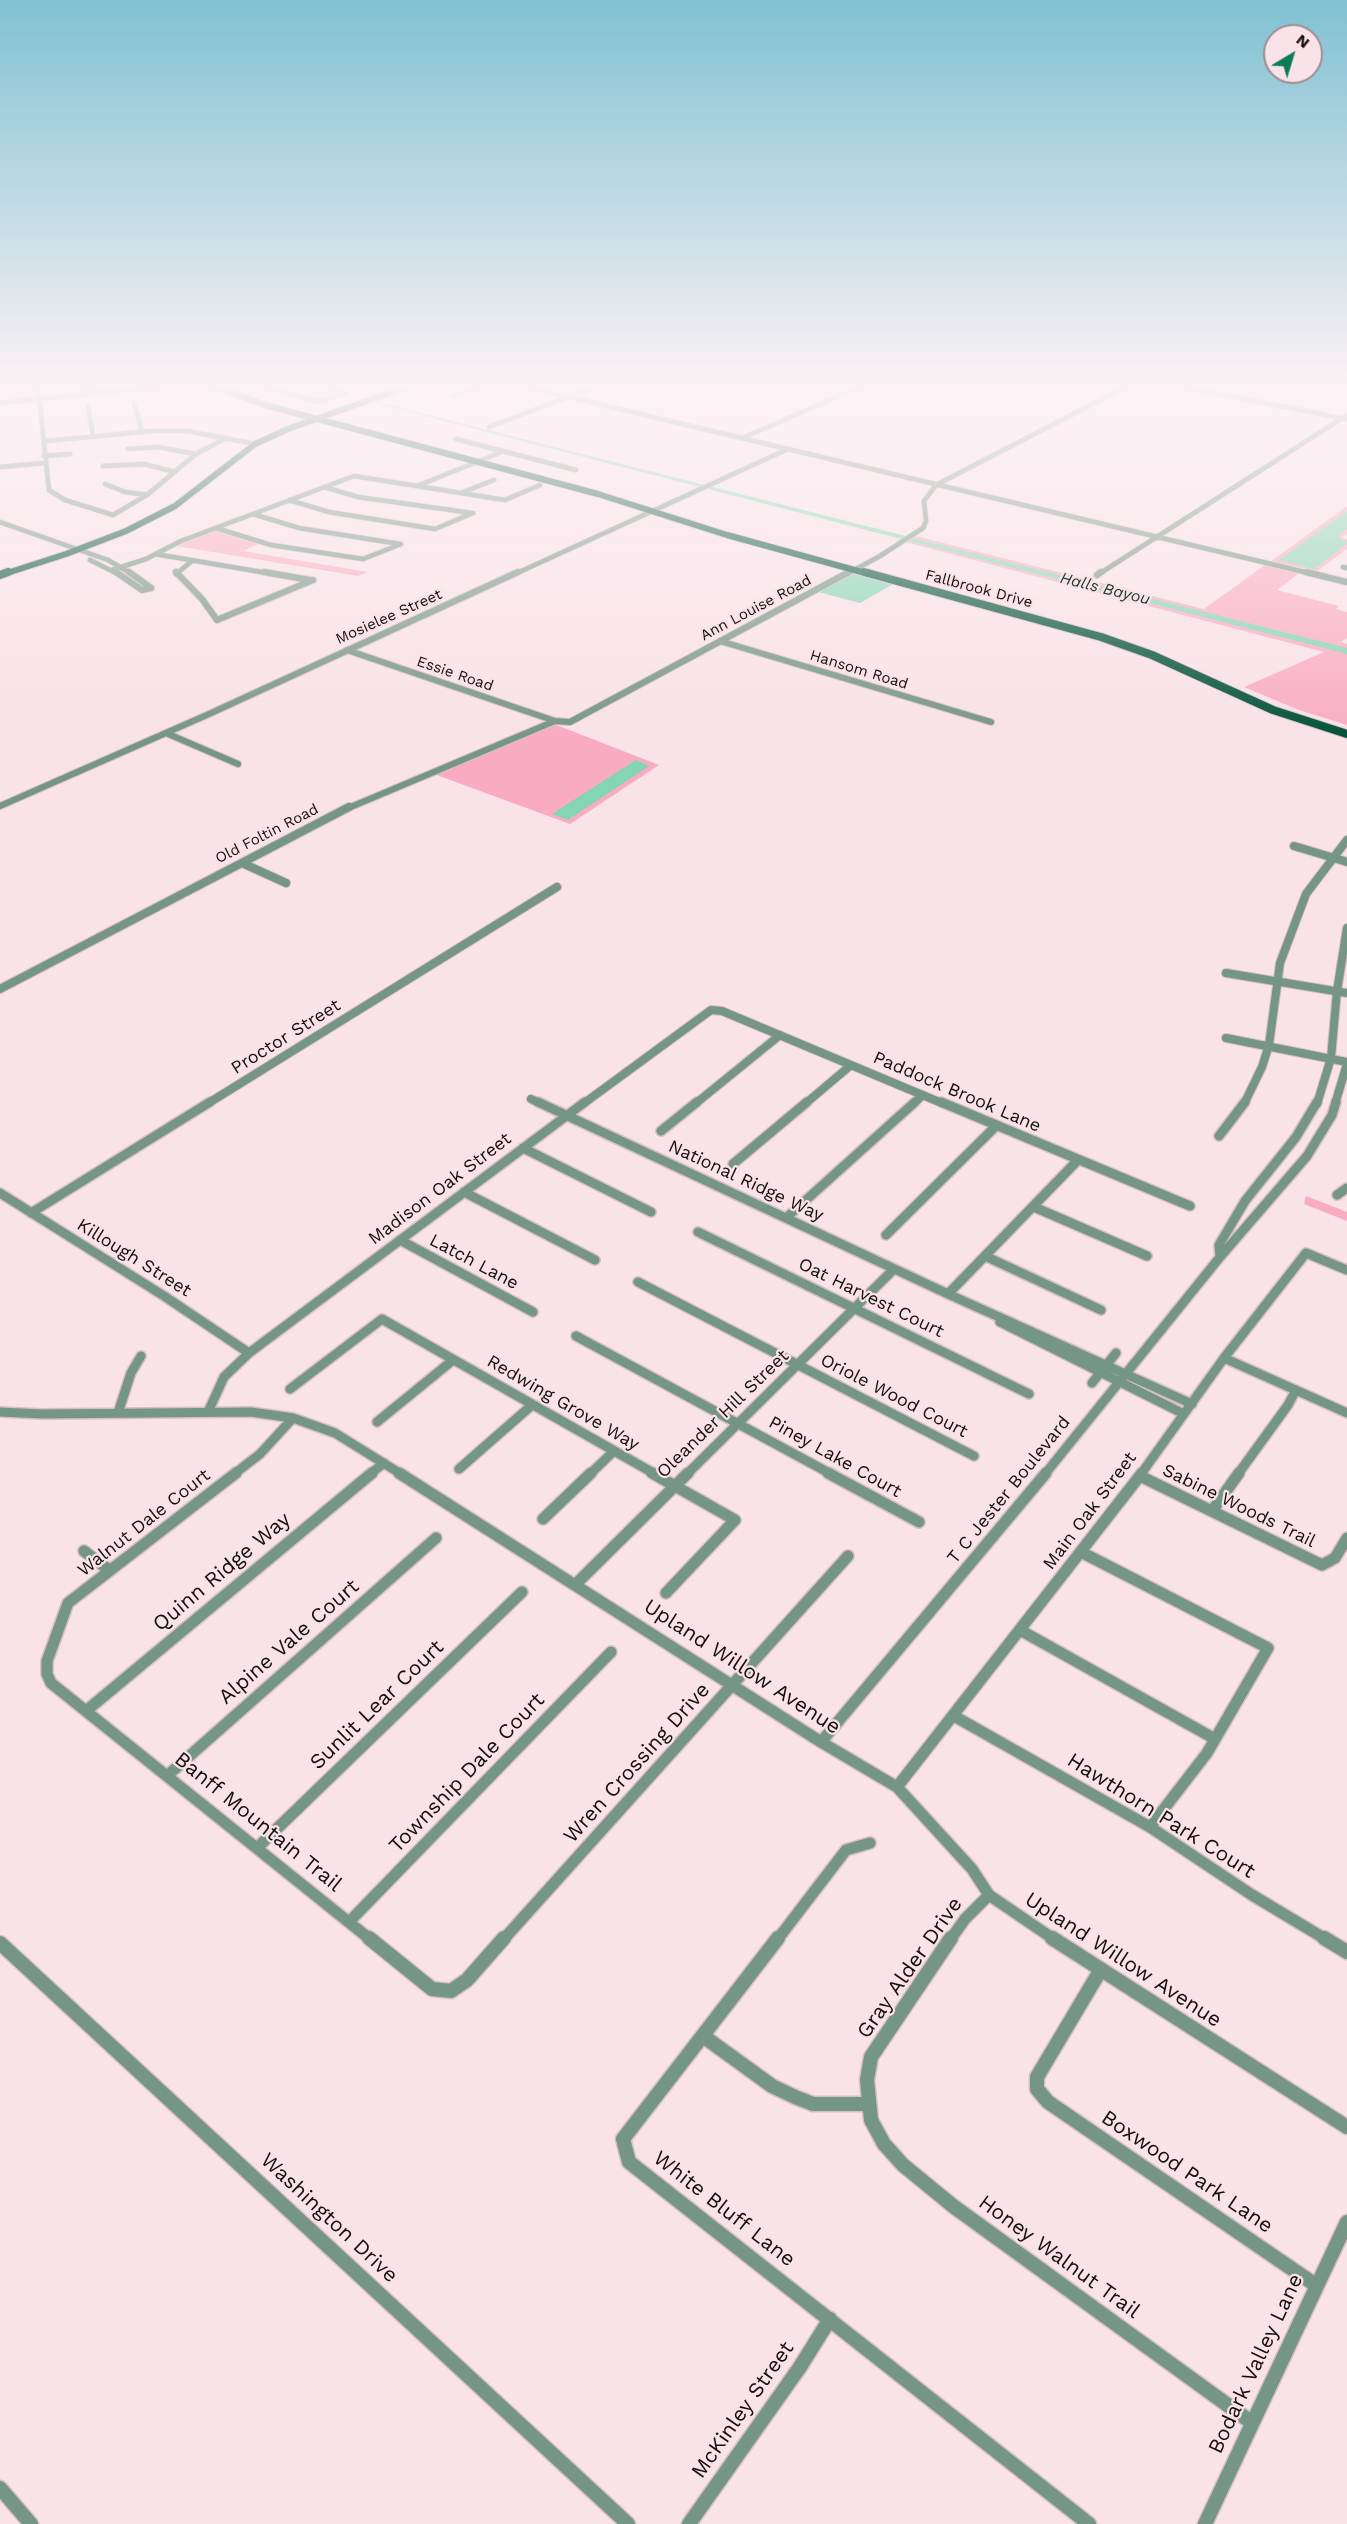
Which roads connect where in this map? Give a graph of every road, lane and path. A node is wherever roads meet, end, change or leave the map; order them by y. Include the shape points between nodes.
1 (80, 504) edge
2 (132, 504) edge
3 (166, 504) edge
4 (178, 504) edge
5 (279, 504) edge
6 (302, 504) edge
7 (406, 504) edge
8 (635, 504) edge
9 (668, 504) edge
10 (924, 504) edge
11 (1015, 504) edge
12 (1209, 504) edge
13 (655, 509) junction
14 (150, 514) junction
15 (253, 514) junction
16 (159, 516) junction
17 (0, 522) edge
18 (0, 528) edge
19 (18, 528) junction
20 (216, 528) junction
21 (11, 531) junction
22 (1156, 537) junction
23 (72, 550) junction
24 (155, 554) junction
25 (192, 561) junction
26 (122, 567) junction
27 (857, 568) junction
28 (112, 570) junction
29 (5, 571) edge
30 (1097, 575) dead end
31 (1347, 582) edge
32 (1105, 635) junction
33 (720, 641) junction
34 (348, 650) junction
35 (555, 721) junction
36 (991, 722) dead end
37 (1347, 728) edge
38 (166, 733) junction
39 (1347, 735) edge
40 (238, 764) dead end
41 (0, 806) edge
42 (1347, 840) edge
43 (1294, 846) dead end
44 (1331, 858) junction
45 (1347, 862) edge
46 (242, 863) junction
47 (286, 883) dead end
48 (557, 887) dead end
49 (1347, 928) edge
50 (1226, 973) dead end
51 (1277, 981) junction
52 (0, 989) edge
53 (1337, 992) junction
54 (1347, 993) edge
55 (711, 1010) joint
56 (780, 1035) junction
57 (1226, 1038) dead end
58 (1269, 1046) junction
59 (1331, 1058) junction
60 (1347, 1063) edge
61 (850, 1065) junction
62 (922, 1095) junction
63 (531, 1099) dead end
64 (566, 1116) junction
65 (996, 1126) junction
66 (661, 1131) dead end
67 (1219, 1136) dead end
68 (523, 1148) junction
69 (1078, 1160) junction
70 (733, 1164) dead end
71 (1257, 1185) junction
72 (1347, 1188) edge
73 (464, 1192) junction
74 (0, 1193) edge
75 (1276, 1193) junction
76 (1337, 1195) dead end
77 (1190, 1206) dead end
78 (1034, 1207) junction
79 (651, 1212) dead end
80 (32, 1213) junction
81 (786, 1218) junction
82 (698, 1232) dead end
83 (886, 1235) dead end
84 (400, 1240) junction
85 (985, 1256) junction
86 (1147, 1256) dead end
87 (1220, 1257) junction
88 (595, 1260) dead end
89 (894, 1269) junction
90 (1347, 1270) edge
91 (638, 1282) dead end
92 (948, 1294) junction
93 (855, 1309) junction
94 (1101, 1310) dead end
95 (533, 1312) dead end
96 (576, 1336) dead end
97 (249, 1353) junction
98 (1116, 1353) dead end
99 (141, 1356) dead end
100 (1224, 1358) junction
101 (453, 1360) junction
102 (798, 1365) junction
103 (1103, 1369) junction
104 (1122, 1378) junction
105 (1092, 1383) dead end
106 (290, 1389) dead end
107 (1296, 1390) junction
108 (1029, 1394) dead end
109 (1192, 1404) junction
110 (532, 1405) junction
111 (0, 1412) edge
112 (208, 1412) junction
113 (118, 1413) junction
114 (1347, 1413) edge
115 (42, 1414) junction
116 (1184, 1414) junction
117 (0, 1418) edge
118 (293, 1418) junction
119 (377, 1422) dead end
120 (738, 1423) junction
121 (614, 1451) junction
122 (974, 1456) dead end
123 (384, 1463) junction
124 (459, 1469) dead end
125 (1140, 1476) junction
126 (674, 1485) junction
127 (1212, 1510) junction
128 (543, 1519) dead end
129 (919, 1522) dead end
130 (436, 1538) dead end
131 (1347, 1538) edge
132 (84, 1551) dead end
133 (1081, 1552) junction
134 (848, 1556) dead end
135 (109, 1570) junction
136 (576, 1584) junction
137 (522, 1592) dead end
138 (666, 1593) dead end
139 (1020, 1630) junction
140 (611, 1652) dead end
141 (47, 1674) joint
142 (733, 1686) junction
143 (86, 1711) junction
144 (954, 1716) junction
145 (1215, 1739) junction
146 (821, 1742) junction
147 (168, 1775) junction
148 (897, 1787) junction
149 (1150, 1827) junction
150 (870, 1843) dead end
151 (258, 1847) junction
152 (989, 1895) junction
153 (350, 1921) junction
154 (0, 1943) edge
155 (1347, 1952) edge
156 (1100, 1971) junction
157 (451, 1991) joint
158 (703, 2036) junction
159 (868, 2104) junction
160 (1347, 2127) edge
161 (1347, 2222) edge
162 (1317, 2286) junction
163 (830, 2319) junction
164 (1251, 2422) junction
165 (0, 2488) edge
166 (31, 2524) edge
167 (628, 2524) edge
168 (690, 2524) edge
169 (1089, 2524) edge
170 (1204, 2524) edge

1 - 2 street via 113,515
3 - 14 main road
4 - 16 main road
5 - 15 street
6 - 7 street via 435,529 472,513
8 - 13 main road, Fallbrook Drive
9 - 13 street, Mosielee Street
10 - 27 street, Ann Louise Road via 926,523 915,535
11 - 22 street
12 - 22 street
13 - 27 main road, Fallbrook Drive via 696,526
13 - 34 street, Mosielee Street
14 - 16 main road
14 - 23 main road
15 - 20 street
15 - 20 street via 299,528 401,544 363,559 271,545
16 - 23 main road
17 - 19 street
18 - 21 street
19 - 21 street
19 - 23 street
20 - 24 street
21 - 23 street
22 - 30 street
22 - 31 street
23 - 26 street
23 - 28 street
23 - 29 main road
24 - 25 street
24 - 26 street
25 - 25 street via 175,573 218,620 313,580
26 - 28 street
26 - 28 street via 151,588 142,590
27 - 32 main road, Fallbrook Drive
27 - 33 street, Ann Louise Road
32 - 37 main road, Fallbrook Drive via 1161,652 1264,699
32 - 39 main road, Fallbrook Drive via 1273,710
33 - 35 street, Ann Louise Road via 570,722
33 - 36 street, Hansom Road
34 - 35 street, Essie Road
34 - 38 street, Mosielee Street
35 - 46 street, Old Foltin Road via 346,808
38 - 40 street
38 - 41 street, Mosielee Street
42 - 44 street
43 - 44 street
44 - 45 street
44 - 51 street via 1306,894 1282,955
46 - 47 street
46 - 52 street, Old Foltin Road
48 - 80 street, Proctor Street
49 - 53 street, T C Jester Boulevard
50 - 51 street
51 - 53 street
51 - 58 street
53 - 54 street
53 - 59 street, T C Jester Boulevard
55 - 56 street, Paddock Brook Lane
55 - 64 street, Madison Oak Street
56 - 61 street, Paddock Brook Lane
56 - 66 street
57 - 58 street
58 - 59 street
58 - 67 street via 1253,1089
59 - 60 street
59 - 71 street, T C Jester Boulevard via 1316,1106
60 - 75 street, T C Jester Boulevard via 1332,1115 1307,1156
61 - 62 street, Paddock Brook Lane
61 - 70 street
62 - 65 street, Paddock Brook Lane
62 - 81 street
63 - 64 street, National Ridge Way
64 - 68 street, Madison Oak Street
64 - 81 street, National Ridge Way
65 - 69 street, Paddock Brook Lane
65 - 83 street
68 - 73 street, Madison Oak Street
68 - 79 street
69 - 77 street, Paddock Brook Lane
69 - 78 street
71 - 75 street
71 - 87 street, T C Jester Boulevard via 1219,1245
72 - 76 street
73 - 84 street, Madison Oak Street
73 - 88 street
74 - 80 street, Killough Street
75 - 87 street, T C Jester Boulevard
78 - 85 street
78 - 86 street
80 - 97 street, Killough Street
81 - 89 street, National Ridge Way
82 - 93 street, Oat Harvest Court
84 - 95 street, Latch Lane
84 - 97 street, Madison Oak Street
85 - 92 street
85 - 94 street
87 - 104 street, T C Jester Boulevard
89 - 92 street, National Ridge Way
89 - 93 street, Oleander Hill Street
90 - 100 street, Main Oak Street via 1306,1253
91 - 102 street, Oriole Wood Court
92 - 103 street, National Ridge Way
93 - 102 street, Oleander Hill Street
93 - 108 street, Oat Harvest Court
96 - 120 street, Piney Lake Court
97 - 112 street, Madison Oak Street via 224,1377
98 - 103 street
99 - 113 street
100 - 107 street
100 - 109 street, Main Oak Street
101 - 106 street, Redwing Grove Way via 382,1319
101 - 110 street, Redwing Grove Way
101 - 119 street
102 - 120 street, Oleander Hill Street
102 - 122 street, Oriole Wood Court
103 - 104 street, National Ridge Way
103 - 105 street
104 - 109 street, National Ridge Way
104 - 116 street, National Ridge Way
104 - 146 street, T C Jester Boulevard
107 - 114 street
107 - 127 street
109 - 116 street, Main Oak Street
110 - 121 street, Redwing Grove Way
110 - 124 street
111 - 115 street, Upland Willow Avenue
112 - 113 street, Upland Willow Avenue
112 - 118 street, Upland Willow Avenue via 251,1412
113 - 115 street, Upland Willow Avenue
115 - 117 street, Upland Willow Avenue
116 - 125 street, Main Oak Street
118 - 123 street, Upland Willow Avenue via 335,1433
118 - 135 street, Walnut Dale Court via 260,1454
120 - 126 street, Oleander Hill Street
120 - 129 street, Piney Lake Court
121 - 126 street, Redwing Grove Way
121 - 128 street
123 - 136 street, Upland Willow Avenue
123 - 143 street, Quinn Ridge Way
125 - 127 street, Sabine Woods Trail
125 - 133 street, Main Oak Street
126 - 136 street, Oleander Hill Street
126 - 138 street, Redwing Grove Way via 735,1520
127 - 131 street, Sabine Woods Trail via 1322,1565 1335,1558
130 - 147 street, Alpine Vale Court
132 - 135 street
133 - 139 street, Main Oak Street
133 - 145 street via 1268,1648
134 - 142 street, Wren Crossing Drive
135 - 141 street, Walnut Dale Court via 68,1603 47,1661
136 - 142 street, Upland Willow Avenue
137 - 151 street, Sunlit Lear Court
139 - 144 street, Main Oak Street
139 - 145 street
140 - 153 street, Township Dale Court
141 - 143 street, Banff Mountain Trail via 51,1683
142 - 146 street, Upland Willow Avenue
142 - 157 street, Wren Crossing Drive via 467,1980
143 - 147 street, Banff Mountain Trail
144 - 148 street, Main Oak Street
144 - 149 street, Hawthorn Park Court
145 - 149 street
146 - 148 street, Upland Willow Avenue
147 - 151 street, Banff Mountain Trail
148 - 152 street, Upland Willow Avenue via 972,1869
149 - 155 street, Hawthorn Park Court
150 - 158 street, White Bluff Lane via 846,1850
151 - 153 street, Banff Mountain Trail
152 - 156 street, Upland Willow Avenue
152 - 159 street, Gray Alder Drive via 964,1919 871,2057
153 - 157 street, Banff Mountain Trail via 432,1989
154 - 167 street, Washington Drive
156 - 160 street, Upland Willow Avenue
156 - 162 street, Boxwood Park Lane via 1037,2077 1037,2089 1048,2102
158 - 159 street via 772,2086 795,2097 813,2104
158 - 163 street, White Bluff Lane via 623,2139 629,2162
159 - 164 street, Honey Walnut Trail via 870,2120 884,2144 919,2179
161 - 162 street, Bodark Valley Lane
162 - 164 street, Bodark Valley Lane
163 - 168 street, McKinley Street
163 - 169 street, White Bluff Lane
164 - 170 street, Bodark Valley Lane
165 - 166 street

